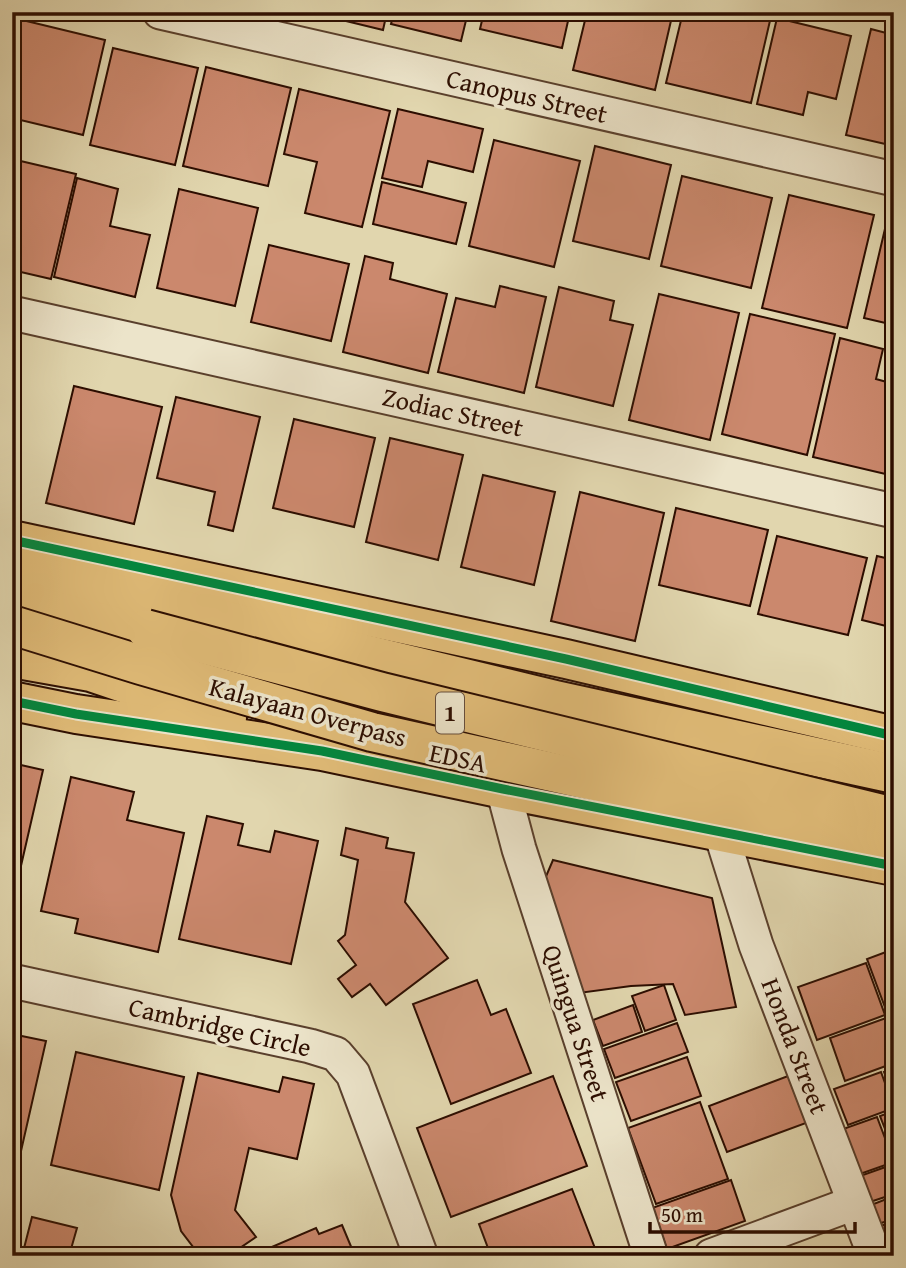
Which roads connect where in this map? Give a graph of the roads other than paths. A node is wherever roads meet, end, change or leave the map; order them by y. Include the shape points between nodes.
1 (160, 12) edge
2 (894, 179) edge
3 (12, 313) edge
4 (894, 511) edge
5 (12, 540) edge
6 (12, 569) edge
7 (12, 600) edge
8 (12, 625) edge
9 (146, 629) dead end
10 (12, 658) edge
11 (12, 701) edge
12 (894, 736) edge
13 (322, 751) junction
14 (894, 774) edge
15 (503, 789) junction
16 (894, 803) edge
17 (894, 817) edge
18 (721, 833) junction
19 (894, 848) edge
20 (894, 866) edge
21 (12, 981) edge
22 (854, 1203) junction
23 (421, 1256) edge
24 (651, 1256) edge
25 (711, 1256) edge
26 (875, 1256) edge

1 - 2 street, Canopus Street
3 - 4 street, Zodiac Street
5 - 12 main road via 566,659
6 - 14 main road via 555,700
7 - 16 main road, EDSA / 1 via 545,737
8 - 19 main road, Kalayaan Overpass, bridge via 372,732
9 - 17 main road, Kalayaan Overpass, bridge via 382,692
10 - 13 main road via 92,673
11 - 13 main road, EDSA
13 - 15 main road, EDSA
15 - 18 main road, EDSA
15 - 24 street, Quingua Street
18 - 20 main road, EDSA
18 - 22 street, Honda Street via 756,945
21 - 23 street, Cambridge Circle via 335,1054 353,1074
22 - 25 street
22 - 26 street, Honda Street

